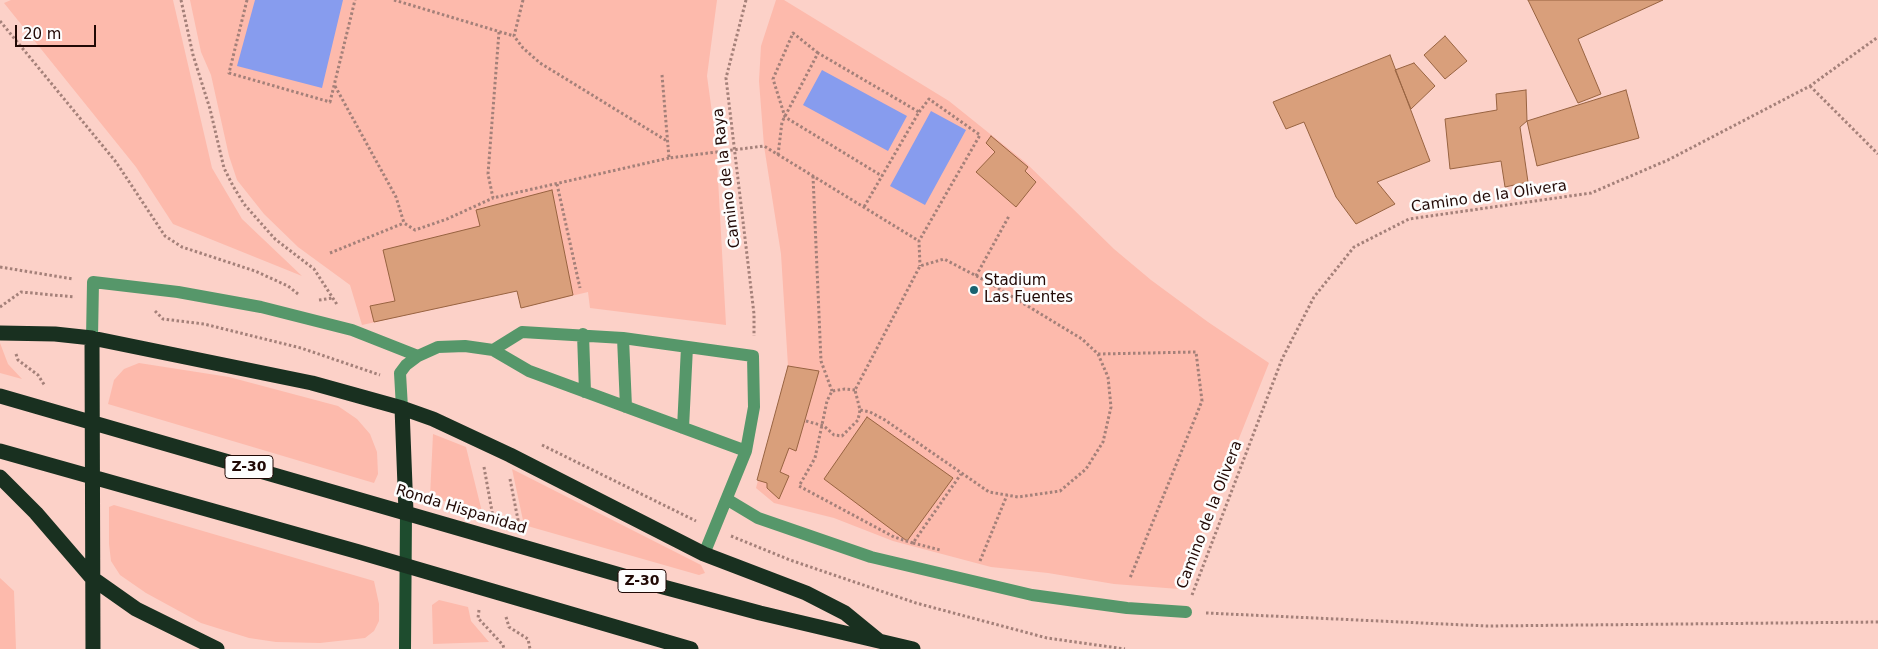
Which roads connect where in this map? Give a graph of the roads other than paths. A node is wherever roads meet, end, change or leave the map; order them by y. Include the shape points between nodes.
1 (0, 333) edge
2 (583, 334) junction
3 (92, 338) junction
4 (623, 338) junction
5 (687, 347) junction
6 (493, 350) junction
7 (418, 356) junction
8 (585, 392) junction
9 (0, 396) edge
10 (626, 407) junction
11 (402, 408) junction
12 (92, 422) junction
13 (683, 428) junction
14 (0, 451) edge
15 (746, 452) junction
16 (92, 476) junction
17 (0, 477) edge
18 (728, 500) junction
19 (406, 512) junction
20 (704, 554) junction
21 (406, 566) junction
22 (92, 578) junction
23 (1186, 612) road end
24 (881, 643) junction
25 (685, 648) edge
26 (93, 649) edge
27 (218, 649) edge
28 (405, 649) edge
29 (650, 649) edge
30 (913, 649) edge

1 - 3 highway
2 - 4 street
2 - 6 street via 522,332
2 - 8 street
3 - 7 street via 93,282 178,292 261,307 352,330
3 - 11 highway via 312,383
3 - 12 highway
4 - 5 street
4 - 10 street
5 - 13 street
5 - 15 street via 754,356 754,407
6 - 7 street via 438,347
6 - 8 street via 529,371
7 - 11 street via 400,373
8 - 10 street
9 - 12 highway, Ronda Hispanidad / Z-30
10 - 13 street
11 - 19 highway
11 - 20 highway via 510,454
12 - 16 highway
12 - 19 highway, Ronda Hispanidad / Z-30
13 - 15 street
14 - 16 highway
15 - 18 street
16 - 21 highway
16 - 22 highway
17 - 22 highway
18 - 20 street
18 - 23 street via 758,518 890,561 1032,595
19 - 21 main road
19 - 24 highway, Ronda Hispanidad / Z-30 via 660,586
20 - 24 highway via 806,593 846,613
21 - 25 highway
21 - 28 main road
22 - 26 highway
22 - 27 highway via 136,610
24 - 30 highway, Ronda Hispanidad / Z-30
25 - 29 highway

